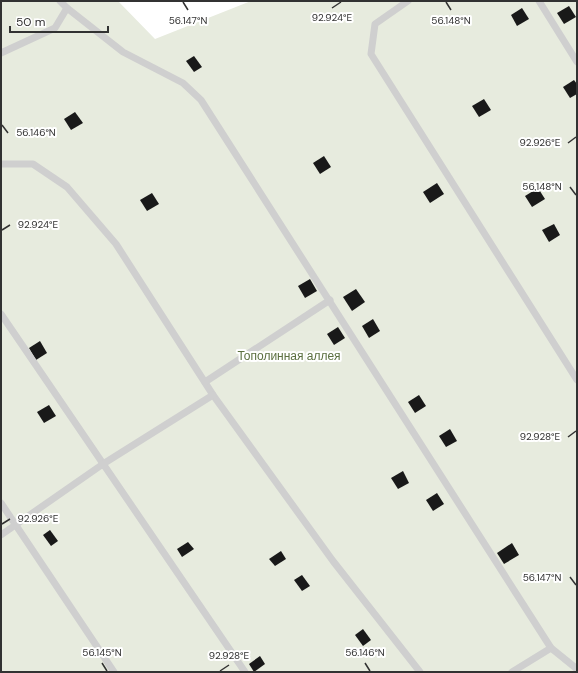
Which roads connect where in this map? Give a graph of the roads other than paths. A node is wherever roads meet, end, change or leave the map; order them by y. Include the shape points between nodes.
1 (60, 1) edge
2 (408, 1) edge
3 (539, 1) edge
4 (67, 8) junction
5 (1, 53) edge
6 (577, 62) edge
7 (1, 164) edge
8 (330, 300) junction
9 (1, 314) edge
10 (577, 380) edge
11 (205, 382) junction
12 (213, 395) junction
13 (103, 464) junction
14 (1, 503) edge
15 (15, 525) junction
16 (1, 535) edge
17 (551, 648) junction
18 (577, 669) edge
19 (114, 672) edge
20 (245, 672) edge
21 (420, 672) edge
22 (512, 672) edge

1 - 4 lane
2 - 10 lane via 375,24 372,54
3 - 6 lane
4 - 5 lane via 55,28
4 - 8 lane via 122,52 183,82 201,100
7 - 11 lane via 32,164 67,187 116,244
8 - 11 lane
8 - 17 lane
9 - 13 lane
11 - 12 lane
12 - 13 lane
12 - 21 lane via 333,561
13 - 15 lane
13 - 20 lane
14 - 15 lane
15 - 16 lane
15 - 19 lane
17 - 18 lane
17 - 22 lane

